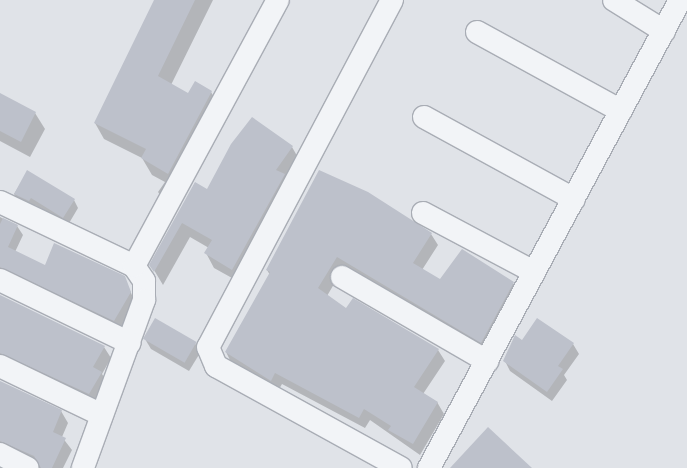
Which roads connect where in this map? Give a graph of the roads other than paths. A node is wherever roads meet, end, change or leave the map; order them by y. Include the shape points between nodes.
1 (278, 0) edge
2 (392, 0) edge
3 (614, 0) edge
4 (680, 0) edge
5 (664, 31) junction
6 (477, 32) dead end
7 (621, 111) junction
8 (424, 117) dead end
9 (574, 199) junction
10 (0, 202) edge
11 (423, 213) dead end
12 (134, 266) junction
13 (534, 272) junction
14 (342, 277) dead end
15 (0, 280) edge
16 (130, 343) junction
17 (487, 360) junction
18 (0, 366) edge
19 (102, 415) junction
20 (0, 454) edge
21 (28, 468) edge
22 (83, 468) edge
23 (402, 468) edge
24 (429, 468) edge

1 - 12 street
2 - 23 street via 208,346 216,366
3 - 5 street
4 - 5 street
5 - 7 street
6 - 7 street
7 - 9 street
8 - 9 street
9 - 13 street
10 - 12 street
11 - 13 street
12 - 16 street via 144,281 144,300
13 - 17 street
14 - 17 street
15 - 16 street
16 - 19 street
17 - 24 street
18 - 19 street
19 - 22 street
20 - 21 street

